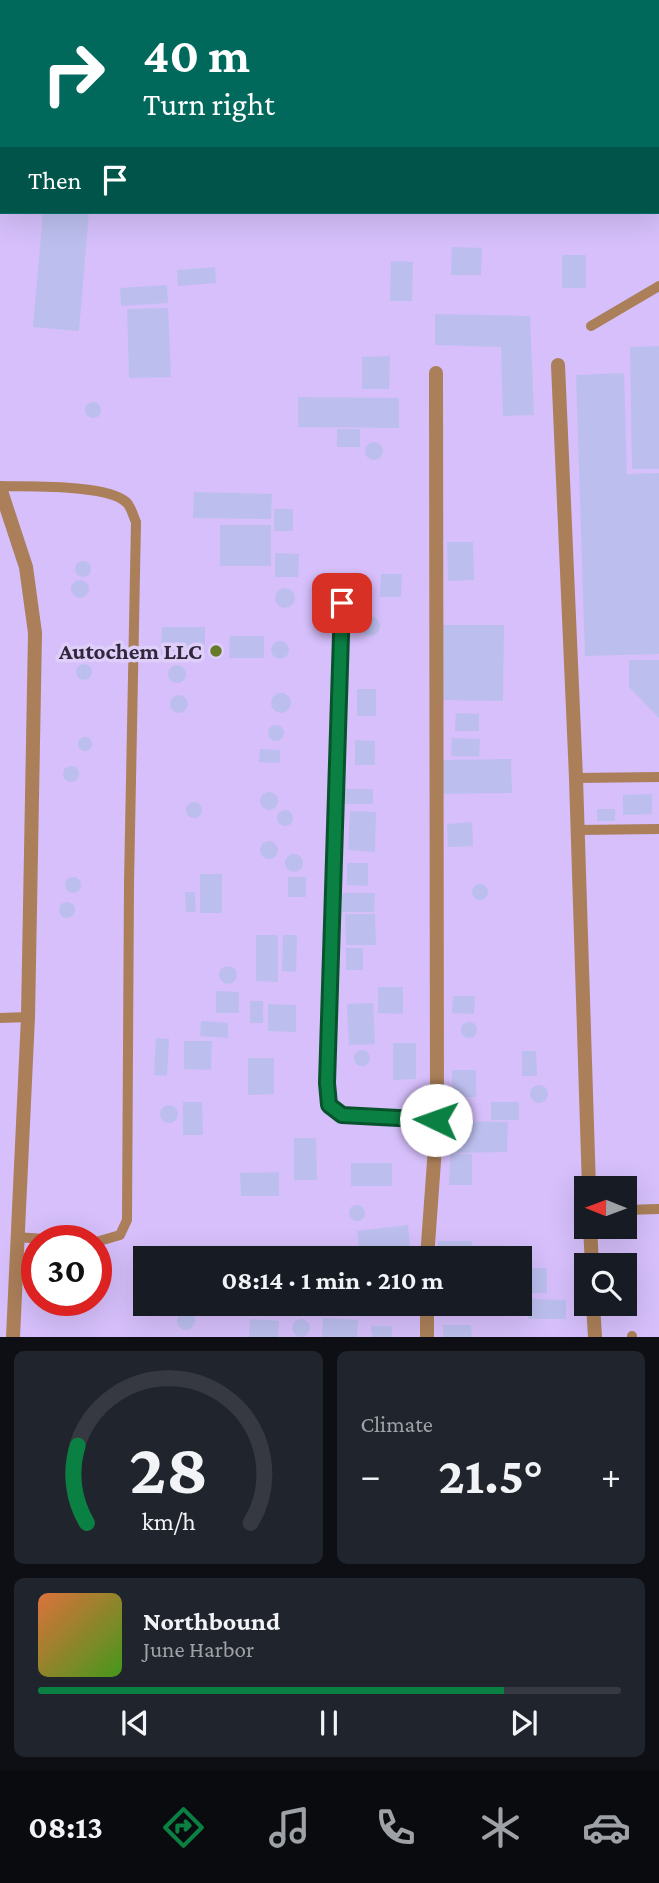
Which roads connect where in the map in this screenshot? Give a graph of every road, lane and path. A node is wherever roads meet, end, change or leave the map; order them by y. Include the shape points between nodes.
1 (659, 286) edge
2 (591, 327) dead end
3 (558, 366) dead end
4 (436, 373) dead end
5 (0, 487) edge
6 (342, 603) dead end
7 (659, 777) edge
8 (576, 778) junction
9 (659, 829) edge
10 (578, 830) junction
11 (28, 1017) junction
12 (0, 1018) edge
13 (436, 1120) junction
14 (589, 1176) edge
15 (659, 1209) edge
16 (637, 1210) edge
17 (16, 1237) junction
18 (21, 1237) edge
19 (112, 1237) edge
20 (427, 1246) edge
21 (427, 1316) edge
22 (594, 1316) edge
23 (13, 1337) edge
24 (427, 1337) edge
25 (595, 1337) edge

1 - 2 lane
3 - 8 street
4 - 13 street
5 - 11 street via 26,567 35,633
5 - 19 lane via 113,494 128,503 136,522 127,1220 120,1235
6 - 13 street via 329,1105 342,1115
7 - 8 lane
8 - 10 street
9 - 10 lane
10 - 14 street
11 - 12 lane
11 - 17 street
13 - 20 street
15 - 16 lane
17 - 18 lane
17 - 23 street
21 - 24 street
22 - 25 street

